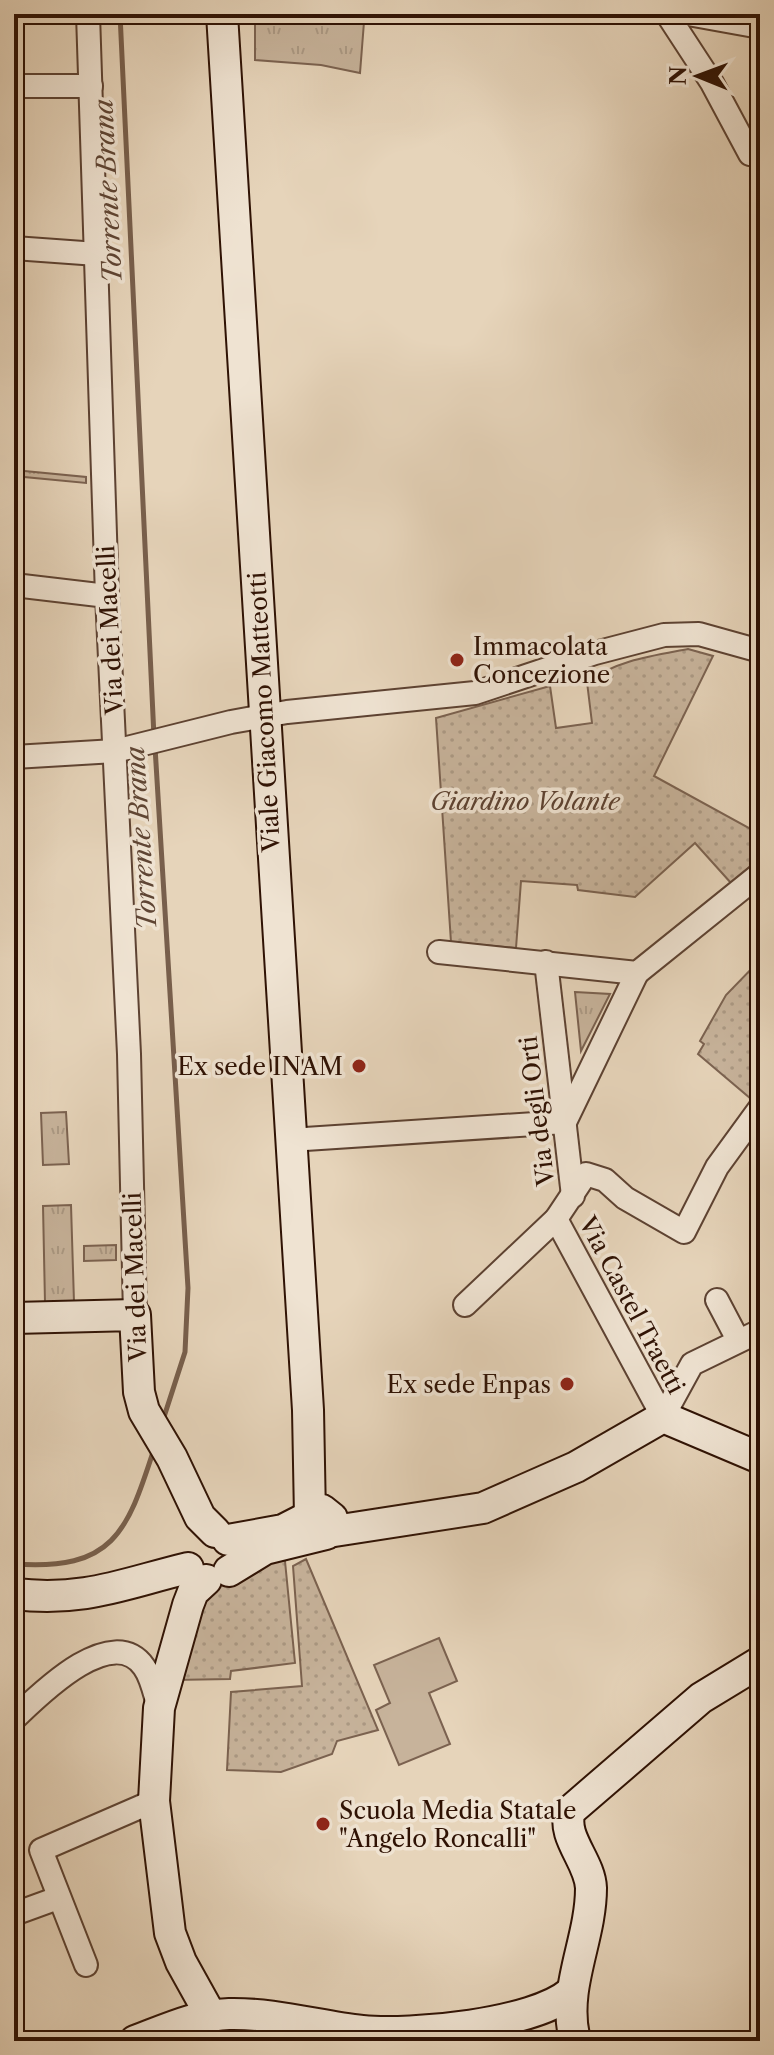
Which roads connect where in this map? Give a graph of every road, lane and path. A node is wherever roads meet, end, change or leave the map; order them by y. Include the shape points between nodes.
1 (88, 14) edge
2 (222, 14) edge
3 (667, 14) edge
4 (688, 14) edge
5 (760, 27) edge
6 (14, 86) edge
7 (91, 86) junction
8 (750, 154) dead end
9 (14, 248) edge
10 (97, 254) junction
11 (14, 585) edge
12 (107, 596) junction
13 (760, 651) edge
14 (265, 717) junction
15 (125, 749) junction
16 (14, 757) edge
17 (760, 874) edge
18 (439, 952) dead end
19 (546, 962) junction
20 (637, 973) junction
21 (760, 1108) edge
22 (565, 1122) junction
23 (290, 1140) junction
24 (573, 1196) junction
25 (556, 1219) junction
26 (717, 1300) dead end
27 (465, 1305) dead end
28 (135, 1315) junction
29 (14, 1318) edge
30 (760, 1331) edge
31 (738, 1340) junction
32 (663, 1417) junction
33 (760, 1458) edge
34 (322, 1521) junction
35 (221, 1536) junction
36 (208, 1573) junction
37 (14, 1594) edge
38 (760, 1662) edge
39 (159, 1708) junction
40 (14, 1719) edge
41 (154, 1801) junction
42 (58, 1898) junction
43 (14, 1914) edge
44 (86, 1965) dead end
45 (570, 1993) junction
46 (211, 2016) junction
47 (513, 2017) junction
48 (358, 2036) edge
49 (582, 2039) edge
50 (135, 2041) edge

1 - 7 street, Via dei Macelli
2 - 14 street, Viale Giacomo Matteotti
3 - 8 street
4 - 5 street
6 - 7 street
7 - 10 street, Via dei Macelli
9 - 10 street
10 - 12 street, Via dei Macelli
11 - 12 street
12 - 15 street, Via dei Macelli
13 - 14 street via 699,634 664,635 475,693
14 - 15 street
14 - 23 street, Viale Giacomo Matteotti
15 - 16 street
15 - 28 street, Via dei Macelli
17 - 20 street
18 - 19 street
19 - 20 street
19 - 22 street, Via degli Orti
20 - 22 street
21 - 24 street via 717,1167 684,1232 625,1198 605,1180 586,1174
22 - 23 street
22 - 24 street, Via degli Orti
23 - 34 street, Viale Giacomo Matteotti via 308,1410
24 - 25 street, Via degli Orti
25 - 27 street, Via degli Orti
25 - 32 street, Via Castel Traetti
26 - 31 street
28 - 29 street
28 - 35 street, Via dei Macelli via 144,1411 200,1517
30 - 31 street
31 - 32 street via 687,1369
32 - 33 street
32 - 34 street via 576,1467 494,1504 456,1515
34 - 35 street
34 - 36 street
35 - 36 street via 234,1556
35 - 36 street via 199,1534 185,1554
36 - 37 street via 89,1595
36 - 39 street via 188,1605
38 - 45 street via 701,1698 570,1811 569,1831 591,1885 587,1935
39 - 40 street via 139,1661 106,1655 57,1679
39 - 41 street
41 - 42 street via 46,1845 41,1854
41 - 46 street via 170,1933
42 - 43 street
42 - 44 street
45 - 47 street via 544,2010
45 - 49 street
46 - 48 street via 257,2016
46 - 50 street
47 - 48 street
47 - 49 street

